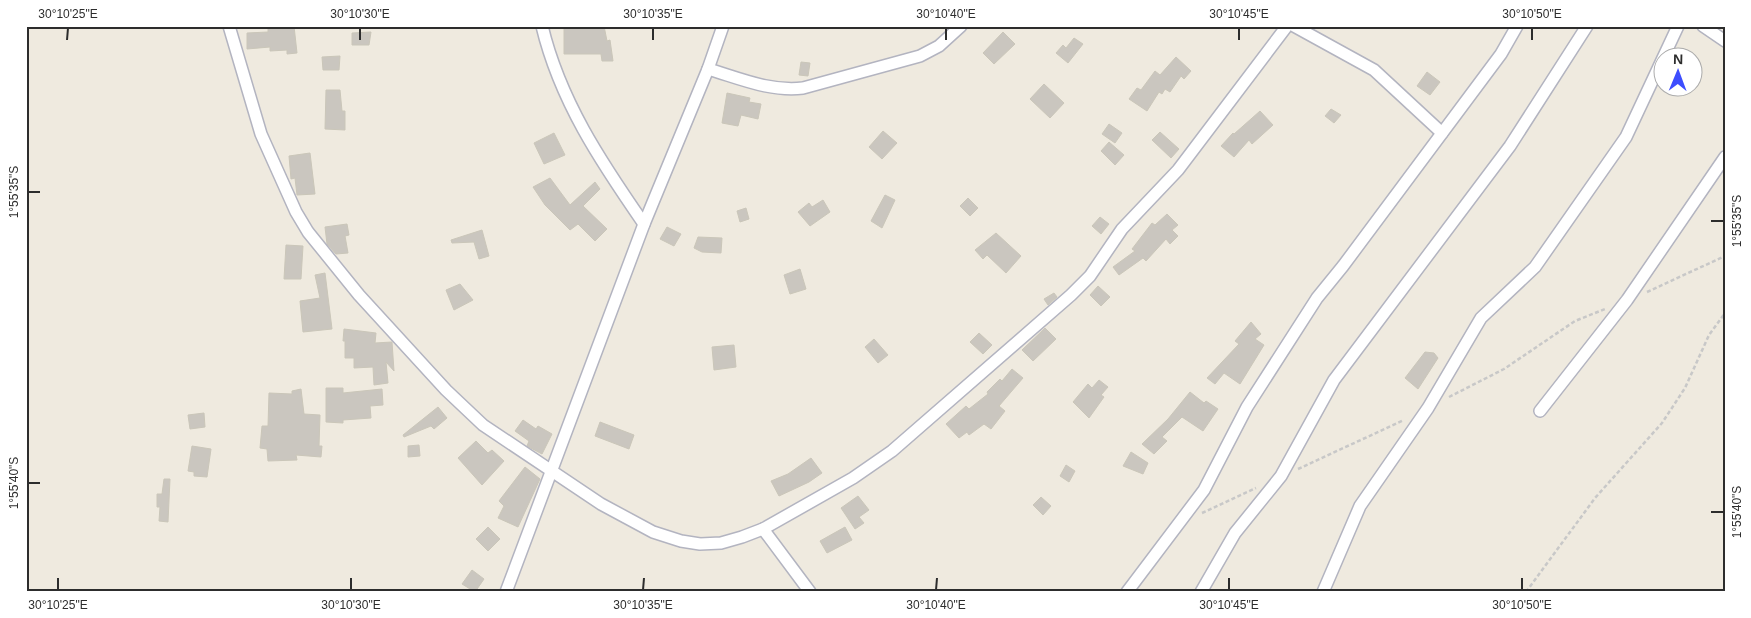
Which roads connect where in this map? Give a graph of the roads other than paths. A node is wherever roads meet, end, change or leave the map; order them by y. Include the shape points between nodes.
1 (229, 26) edge
2 (542, 26) edge
3 (723, 26) edge
4 (960, 26) edge
5 (1287, 26) edge
6 (1294, 26) edge
7 (1517, 26) edge
8 (1587, 26) edge
9 (1678, 26) edge
10 (1702, 26) edge
11 (1725, 41) edge
12 (708, 69) junction
13 (1442, 133) junction
14 (1725, 157) edge
15 (644, 224) junction
16 (1540, 411) dead end
17 (551, 471) junction
18 (764, 529) junction
19 (506, 592) edge
20 (810, 592) edge
21 (1127, 592) edge
22 (1201, 592) edge
23 (1322, 592) edge

1 - 17 street via 261,134 308,232 359,295 446,390 483,426
2 - 15 street via 560,83 581,129
3 - 12 street
4 - 12 street via 939,46 920,56 803,88 779,88
5 - 18 street via 1178,170 1122,228 1090,276 1071,295 892,451 853,478
6 - 13 street via 1374,70
7 - 13 street via 1501,54
8 - 22 street via 1510,146 1334,380 1281,476 1235,533
9 - 23 street via 1626,137 1535,267 1481,318 1428,408 1360,506
10 - 11 street
12 - 15 street
13 - 21 street via 1316,298 1247,407 1204,490
14 - 16 street via 1627,300
15 - 17 street
17 - 18 street via 600,504 652,532 681,541 721,543
17 - 19 street
18 - 20 street

